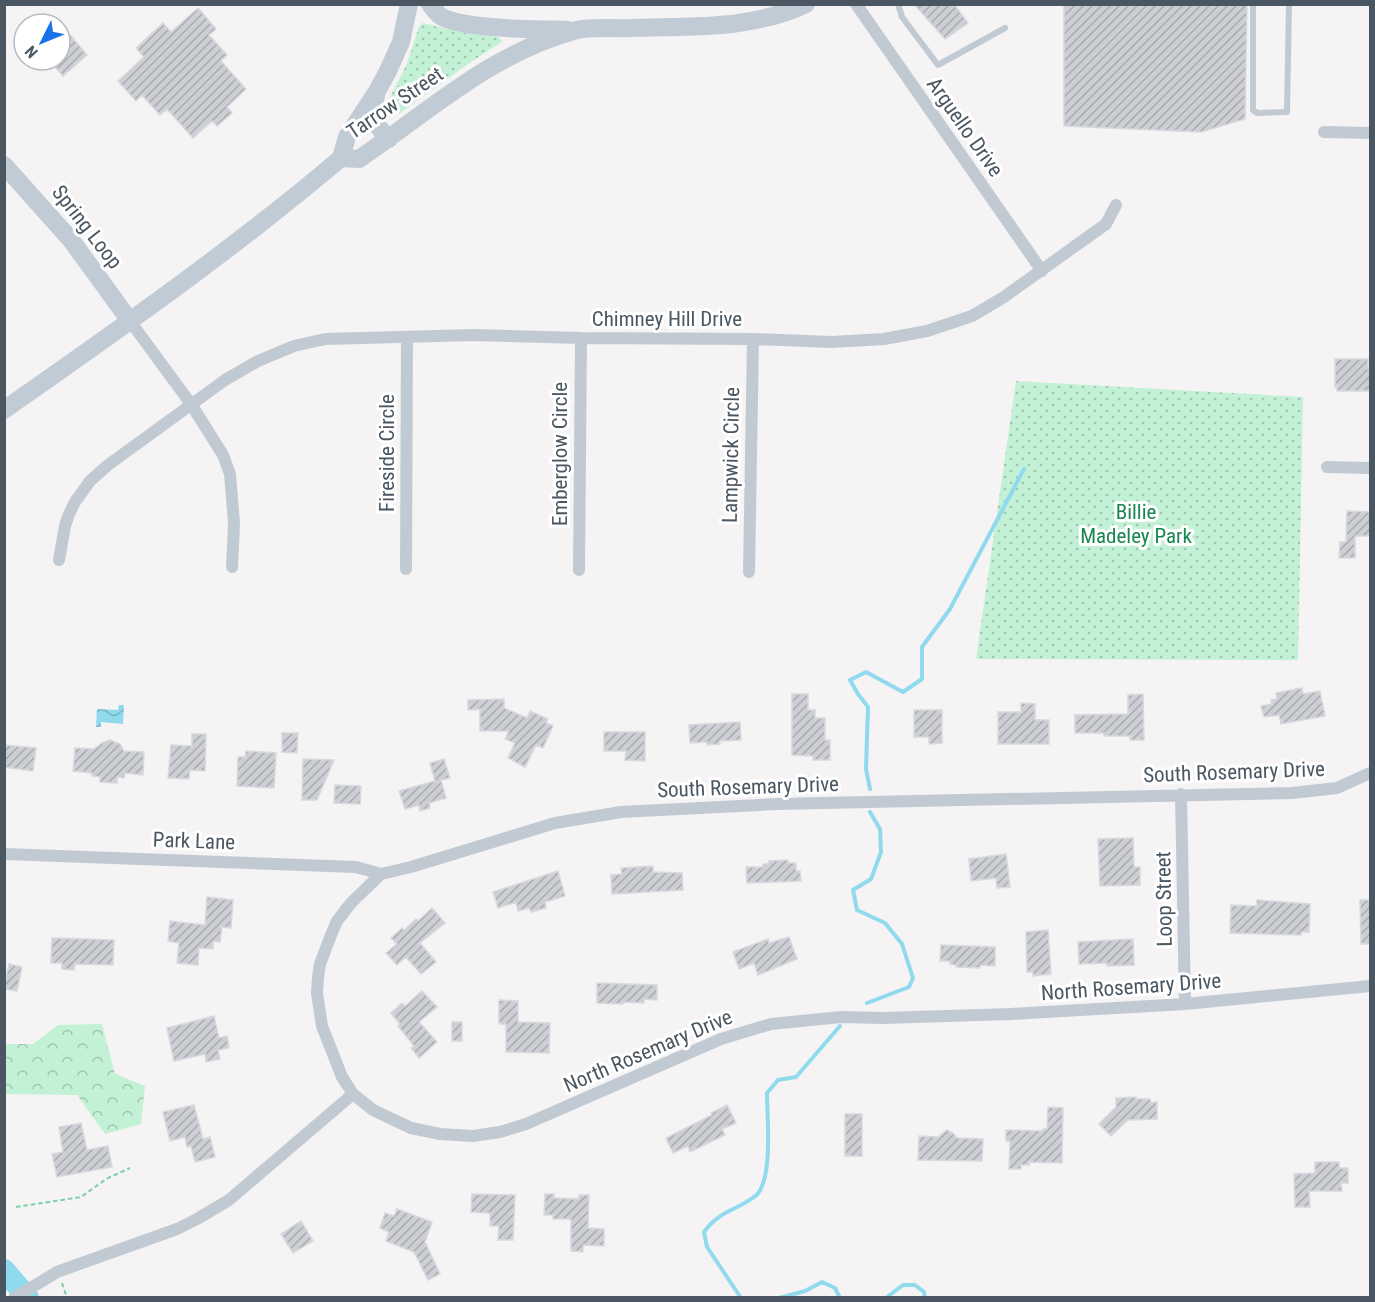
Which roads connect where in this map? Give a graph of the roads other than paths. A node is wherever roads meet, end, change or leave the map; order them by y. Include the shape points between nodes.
1 (409, 4) edge
2 (430, 4) edge
3 (806, 4) edge
4 (856, 4) edge
5 (898, 4) edge
6 (1253, 4) edge
7 (1289, 4) edge
8 (1005, 28) dead end
9 (579, 30) junction
10 (376, 93) junction
11 (1324, 132) dead end
12 (1371, 133) edge
13 (390, 139) junction
14 (341, 158) junction
15 (4, 165) edge
16 (1116, 205) dead end
17 (1042, 271) junction
18 (130, 321) junction
19 (407, 337) junction
20 (581, 338) junction
21 (753, 339) junction
22 (191, 404) junction
23 (4, 410) edge
24 (1328, 467) dead end
25 (1371, 468) edge
26 (59, 560) dead end
27 (232, 567) dead end
28 (406, 569) dead end
29 (579, 570) dead end
30 (749, 572) dead end
31 (1371, 773) edge
32 (1181, 794) junction
33 (4, 854) edge
34 (381, 874) junction
35 (1371, 986) edge
36 (1185, 1004) junction
37 (353, 1094) junction
38 (14, 1298) edge

1 - 10 main road via 400,42
2 - 9 main road via 441,16 483,26
3 - 9 main road, Tarrow Street via 744,23
4 - 17 street, Arguello Drive
5 - 8 lane via 902,17 938,65
6 - 7 lane via 1253,110 1257,113 1287,112
9 - 13 main road, Tarrow Street via 483,70
10 - 13 main road via 373,119
10 - 14 main road via 347,137
11 - 12 street
13 - 14 main road, Tarrow Street via 359,159
14 - 18 main road, Tarrow Street via 257,227
15 - 18 main road, Spring Loop via 71,240
16 - 17 street, Chimney Hill Drive via 1106,224
17 - 21 street, Chimney Hill Drive via 972,316 927,331 884,339 832,342
18 - 22 street
18 - 23 main road, Tarrow Street
19 - 20 street, Chimney Hill Drive
19 - 22 street, Chimney Hill Drive via 325,339 294,346 258,361
19 - 28 street, Fireside Circle
20 - 21 street, Chimney Hill Drive
20 - 29 street, Emberglow Circle
21 - 30 street, Lampwick Circle
22 - 26 street, Chimney Hill Drive via 90,481 69,514
22 - 27 street via 214,439 230,474
24 - 25 street
31 - 32 street, South Rosemary Drive via 1337,788 1292,793
32 - 34 street, South Rosemary Drive via 621,812 555,823
32 - 36 street, Loop Street
33 - 34 street, Park Lane via 356,867
34 - 37 street via 337,921 318,977 322,1026 336,1064
35 - 36 street, North Rosemary Drive
36 - 37 street, North Rosemary Drive via 1011,1014 841,1017 771,1024 721,1039 526,1124 488,1135 457,1136 411,1128 373,1110
37 - 38 street via 229,1200 177,1229 57,1272

